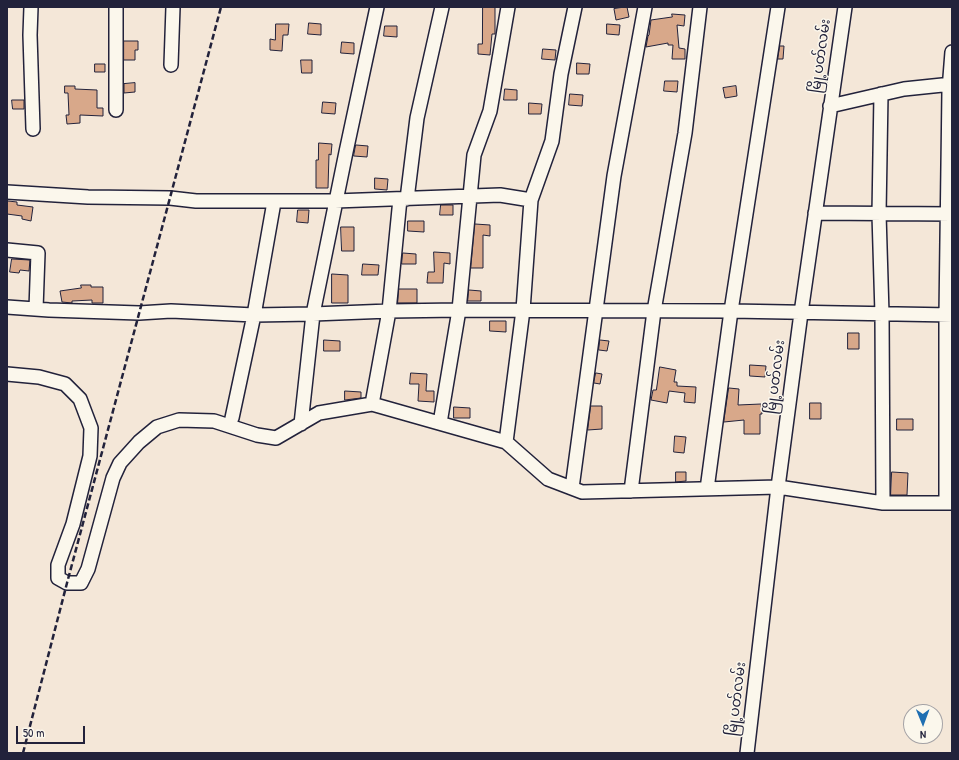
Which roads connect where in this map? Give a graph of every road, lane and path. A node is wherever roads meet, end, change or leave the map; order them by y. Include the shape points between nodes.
1 (31, 7) edge
2 (116, 7) edge
3 (173, 7) edge
4 (377, 7) edge
5 (442, 7) edge
6 (508, 7) edge
7 (576, 7) edge
8 (645, 7) edge
9 (700, 7) edge
10 (778, 7) edge
11 (845, 7) edge
12 (952, 52) edge
13 (170, 65) dead end
14 (951, 84) edge
15 (881, 94) junction
16 (830, 106) junction
17 (116, 110) dead end
18 (32, 129) dead end
19 (7, 192) edge
20 (470, 196) junction
21 (403, 199) junction
22 (531, 200) junction
23 (335, 201) junction
24 (274, 202) junction
25 (815, 213) junction
26 (879, 214) junction
27 (950, 214) edge
28 (7, 250) edge
29 (7, 307) edge
30 (36, 309) junction
31 (459, 310) junction
32 (522, 310) junction
33 (595, 310) junction
34 (389, 311) junction
35 (654, 311) junction
36 (731, 311) junction
37 (801, 313) junction
38 (314, 314) junction
39 (882, 314) junction
40 (254, 315) junction
41 (949, 315) edge
42 (7, 374) edge
43 (372, 404) junction
44 (232, 418) dead end
45 (440, 423) junction
46 (301, 424) junction
47 (506, 442) junction
48 (778, 487) junction
49 (572, 488) junction
50 (707, 489) junction
51 (631, 491) junction
52 (883, 503) junction
53 (949, 503) edge
54 (746, 753) edge

1 - 18 street
2 - 17 street
3 - 13 street
4 - 23 street
5 - 21 street via 417,118
6 - 20 street via 490,111 474,155
7 - 22 street via 561,74 552,141
8 - 33 street via 614,176
9 - 35 street via 685,133
10 - 36 street
11 - 16 street, မြို့ပတ်လမ်း
12 - 14 street
14 - 15 street
14 - 27 street
15 - 16 street
15 - 26 street
16 - 25 street, မြို့ပတ်လမ်း
19 - 24 street
20 - 21 street
20 - 22 street via 500,195
20 - 31 street
21 - 23 street
21 - 34 street
22 - 32 street
23 - 24 street
23 - 38 street
24 - 40 street
25 - 26 street
25 - 37 street, မြို့ပတ်လမ်း
26 - 27 street
26 - 39 street
27 - 41 street
28 - 30 street via 38,253
29 - 30 street
30 - 40 street
31 - 32 street
31 - 34 street
31 - 45 street
32 - 33 street
32 - 47 street
33 - 35 street
33 - 49 street
34 - 38 street
34 - 43 street
35 - 36 street
35 - 51 street
36 - 37 street
36 - 50 street
37 - 39 street
37 - 48 street, မြို့ပတ်လမ်း
38 - 40 street
38 - 46 street
39 - 41 street
39 - 52 street
40 - 44 street
41 - 53 street
42 - 46 street via 39,377 65,384 80,399 91,428 90,456 73,524 58,565 58,578 67,583 81,583 88,569 112,478 120,463 157,427 179,420 214,421 257,435 276,438
43 - 45 street
43 - 46 street via 319,414
45 - 47 street
47 - 49 street via 548,479
48 - 50 street
48 - 52 street
48 - 54 street, မြို့ပတ်လမ်း
49 - 51 street via 582,492
50 - 51 street
52 - 53 street

